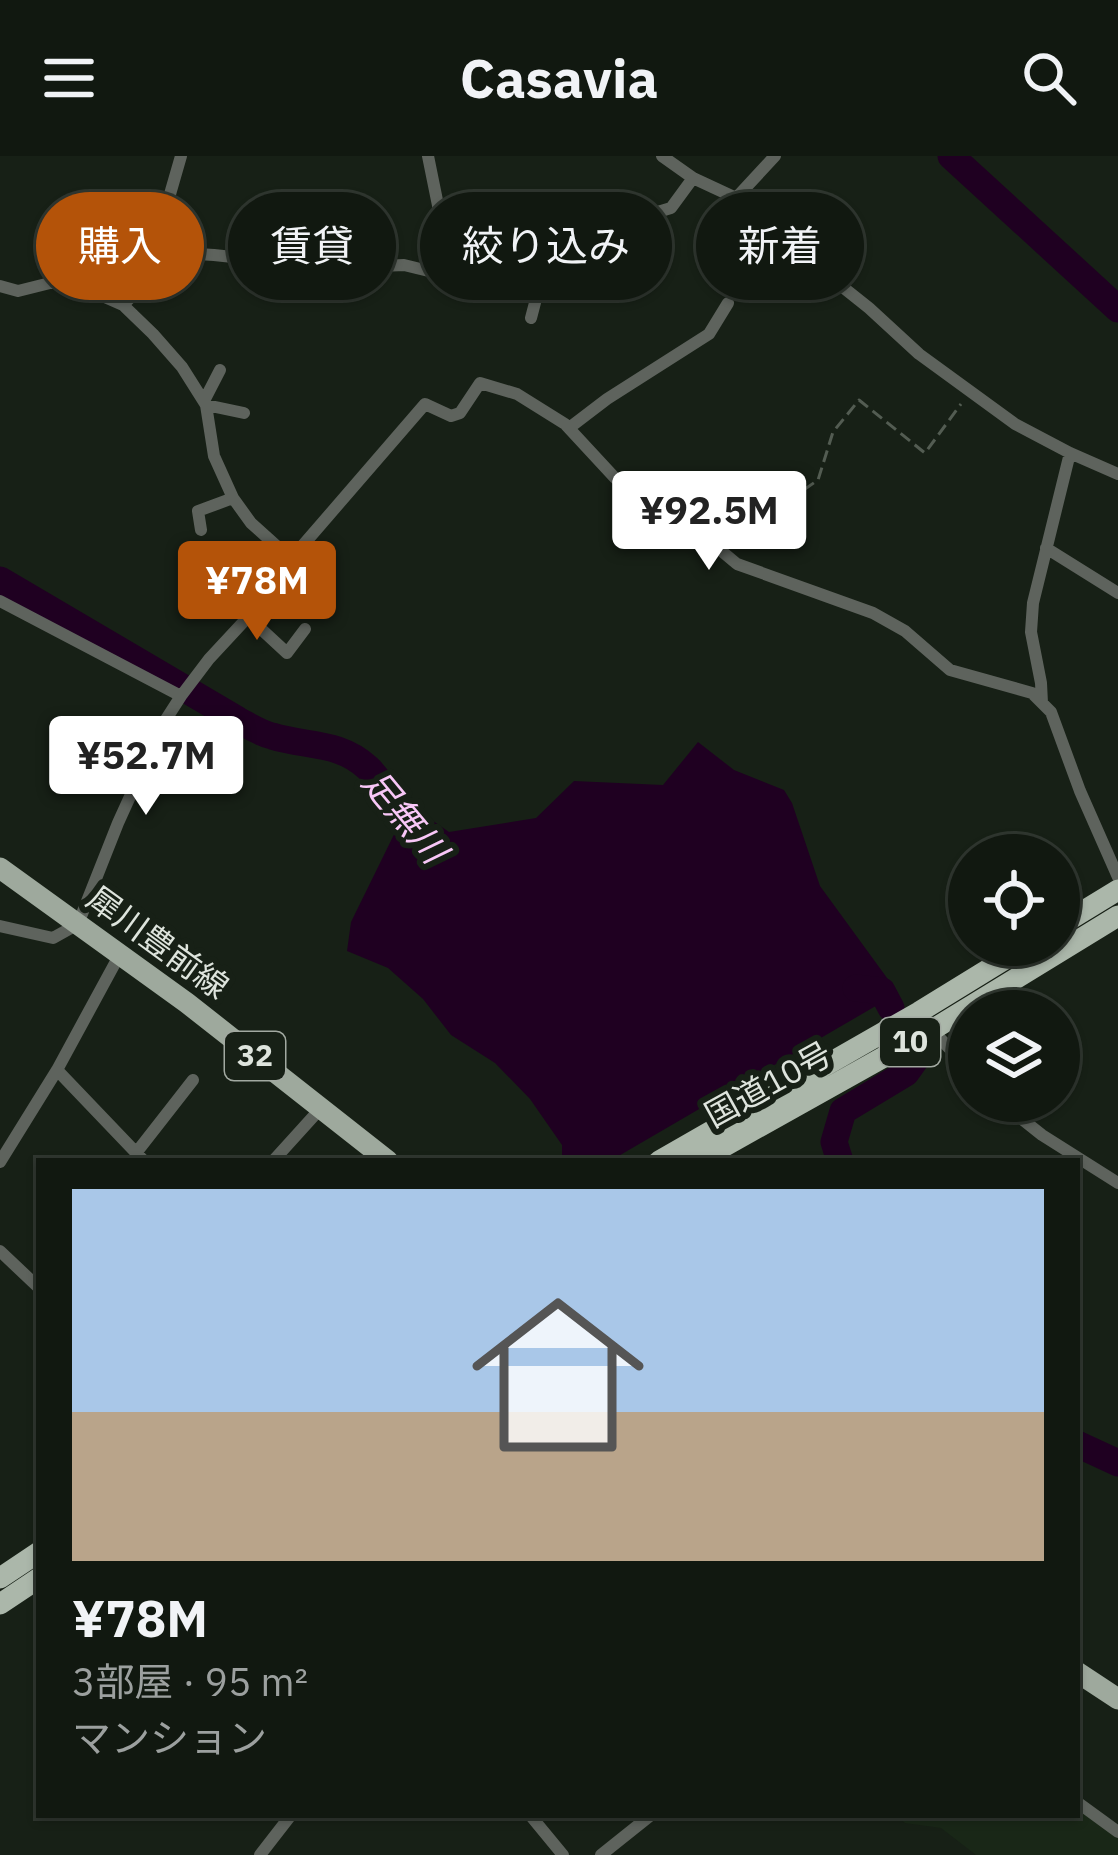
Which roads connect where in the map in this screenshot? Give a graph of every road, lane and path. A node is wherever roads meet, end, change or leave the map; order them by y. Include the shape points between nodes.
1 (181, 156) edge
2 (428, 156) edge
3 (662, 156) edge
4 (776, 156) edge
5 (693, 178) junction
6 (171, 192) edge
7 (435, 192) edge
8 (723, 192) edge
9 (742, 192) edge
10 (672, 207) edge
11 (204, 256) edge
12 (420, 269) edge
13 (0, 286) edge
14 (128, 300) edge
15 (536, 300) edge
16 (859, 300) edge
17 (728, 303) dead end
18 (123, 305) junction
19 (531, 318) dead end
20 (220, 370) dead end
21 (970, 391) junction
22 (205, 403) junction
23 (244, 413) dead end
24 (569, 428) junction
25 (1070, 454) junction
26 (1117, 471) edge
27 (232, 498) junction
28 (201, 530) dead end
29 (1046, 548) junction
30 (718, 549) junction
31 (291, 559) junction
32 (1118, 593) edge
33 (0, 601) edge
34 (248, 617) junction
35 (305, 629) dead end
36 (181, 696) junction
37 (1042, 703) junction
38 (0, 868) edge
39 (1118, 877) edge
40 (1118, 890) edge
41 (1080, 913) edge
42 (1118, 916) edge
43 (78, 924) junction
44 (0, 926) edge
45 (120, 954) junction
46 (994, 966) edge
47 (932, 1030) junction
48 (948, 1047) edge
49 (57, 1070) junction
50 (193, 1080) dead end
51 (321, 1108) junction
52 (1026, 1122) edge
53 (140, 1157) edge
54 (276, 1158) edge
55 (384, 1158) edge
56 (664, 1158) edge
57 (703, 1158) edge
58 (1078, 1158) edge
59 (1080, 1159) edge
60 (0, 1162) edge
61 (1118, 1183) edge
62 (0, 1251) edge
63 (36, 1285) edge
64 (36, 1554) edge
65 (0, 1578) edge
66 (36, 1580) edge
67 (0, 1604) edge
68 (1080, 1674) edge
69 (1118, 1699) edge
70 (1080, 1804) edge
71 (288, 1818) edge
72 (532, 1818) edge
73 (647, 1818) edge
74 (1118, 1832) edge
75 (260, 1855) edge
76 (563, 1855) edge
77 (601, 1855) edge

1 - 6 street
2 - 7 street
3 - 5 street
4 - 9 street
5 - 8 street
5 - 10 street
11 - 12 street
13 - 18 street via 73,283
14 - 18 street
15 - 19 street
16 - 21 street
17 - 24 street via 709,334
18 - 22 street
20 - 22 street
21 - 25 street
21 - 30 path via 925,453 859,400 833,432 818,480
22 - 23 street
22 - 27 street
24 - 30 street via 615,478
24 - 31 street via 518,394 480,383 451,416 425,404
25 - 26 street
25 - 29 street
27 - 28 street via 198,511
27 - 31 street
29 - 32 street
29 - 37 street via 1031,632
30 - 37 street via 737,564 873,613 950,670 1032,693
31 - 34 street
33 - 36 street
34 - 35 street via 287,653
34 - 36 street
36 - 43 street
37 - 39 street
38 - 43 main road, 犀川豊前線 / 32
40 - 41 highway
42 - 47 highway, 国道10号 / 10
43 - 44 street via 53,938
43 - 45 main road, 犀川豊前線 / 32
45 - 49 street
45 - 51 main road, 犀川豊前線 / 32
46 - 56 highway, 国道10号 / 10
47 - 48 street
47 - 57 highway, 国道10号 / 10
49 - 53 street
49 - 60 street
50 - 53 street
51 - 54 street
51 - 55 main road, 犀川豊前線 / 32
52 - 58 street
59 - 61 street
62 - 63 street
64 - 65 highway
66 - 67 highway
68 - 69 main road
70 - 74 street
71 - 75 street
72 - 76 street
73 - 77 street

